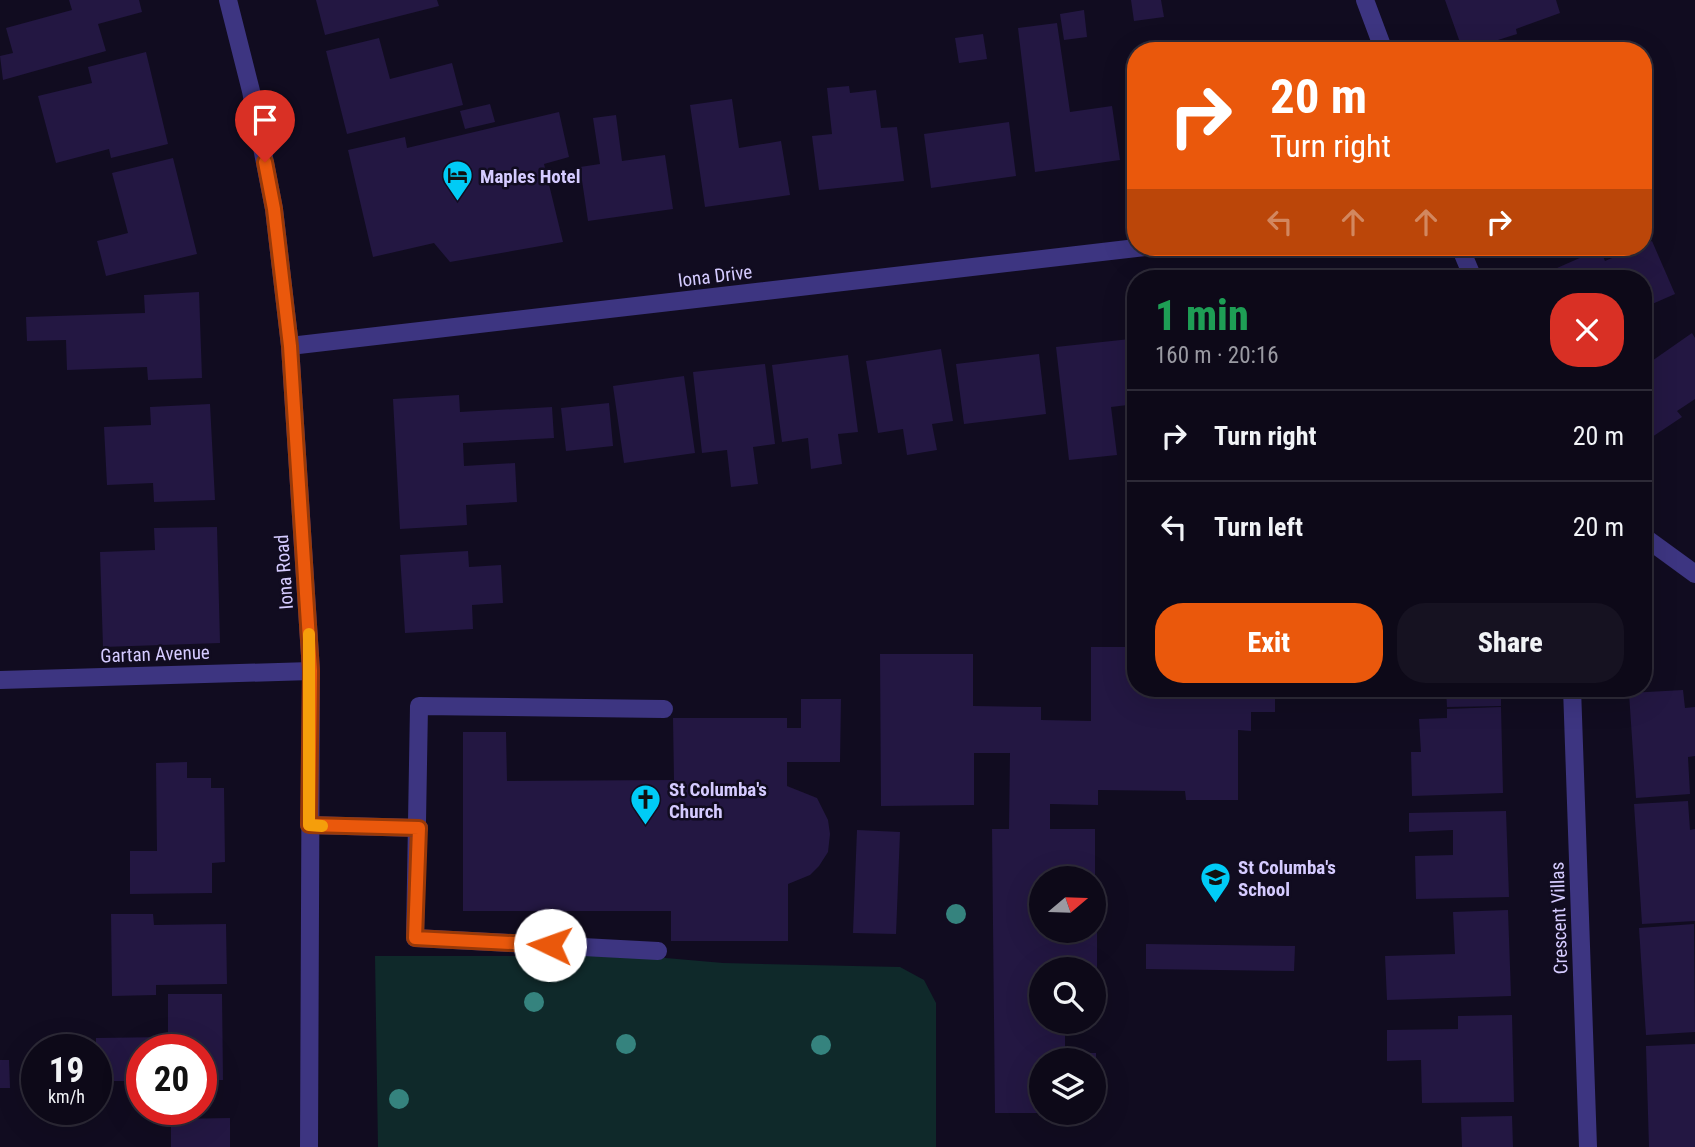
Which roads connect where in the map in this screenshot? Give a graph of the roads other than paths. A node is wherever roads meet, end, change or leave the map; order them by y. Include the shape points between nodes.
1 (228, 0) edge
2 (1365, 0) edge
3 (1381, 42) edge
4 (1127, 249) edge
5 (290, 346) junction
6 (1652, 543) edge
7 (1695, 575) edge
8 (311, 671) junction
9 (0, 680) edge
10 (1572, 697) edge
11 (664, 709) dead end
12 (309, 825) junction
13 (419, 828) junction
14 (658, 951) dead end
15 (309, 1147) edge
16 (1588, 1147) edge

1 - 5 street, Iona Road via 274,209
2 - 3 street
4 - 5 street, Iona Drive
5 - 8 street, Iona Road
6 - 7 street
8 - 9 street, Gartan Avenue
8 - 12 street, Iona Road
10 - 16 street, Crescent Villas
11 - 13 street via 419,706
12 - 13 street
12 - 15 street, Iona Road
13 - 14 street via 415,938

